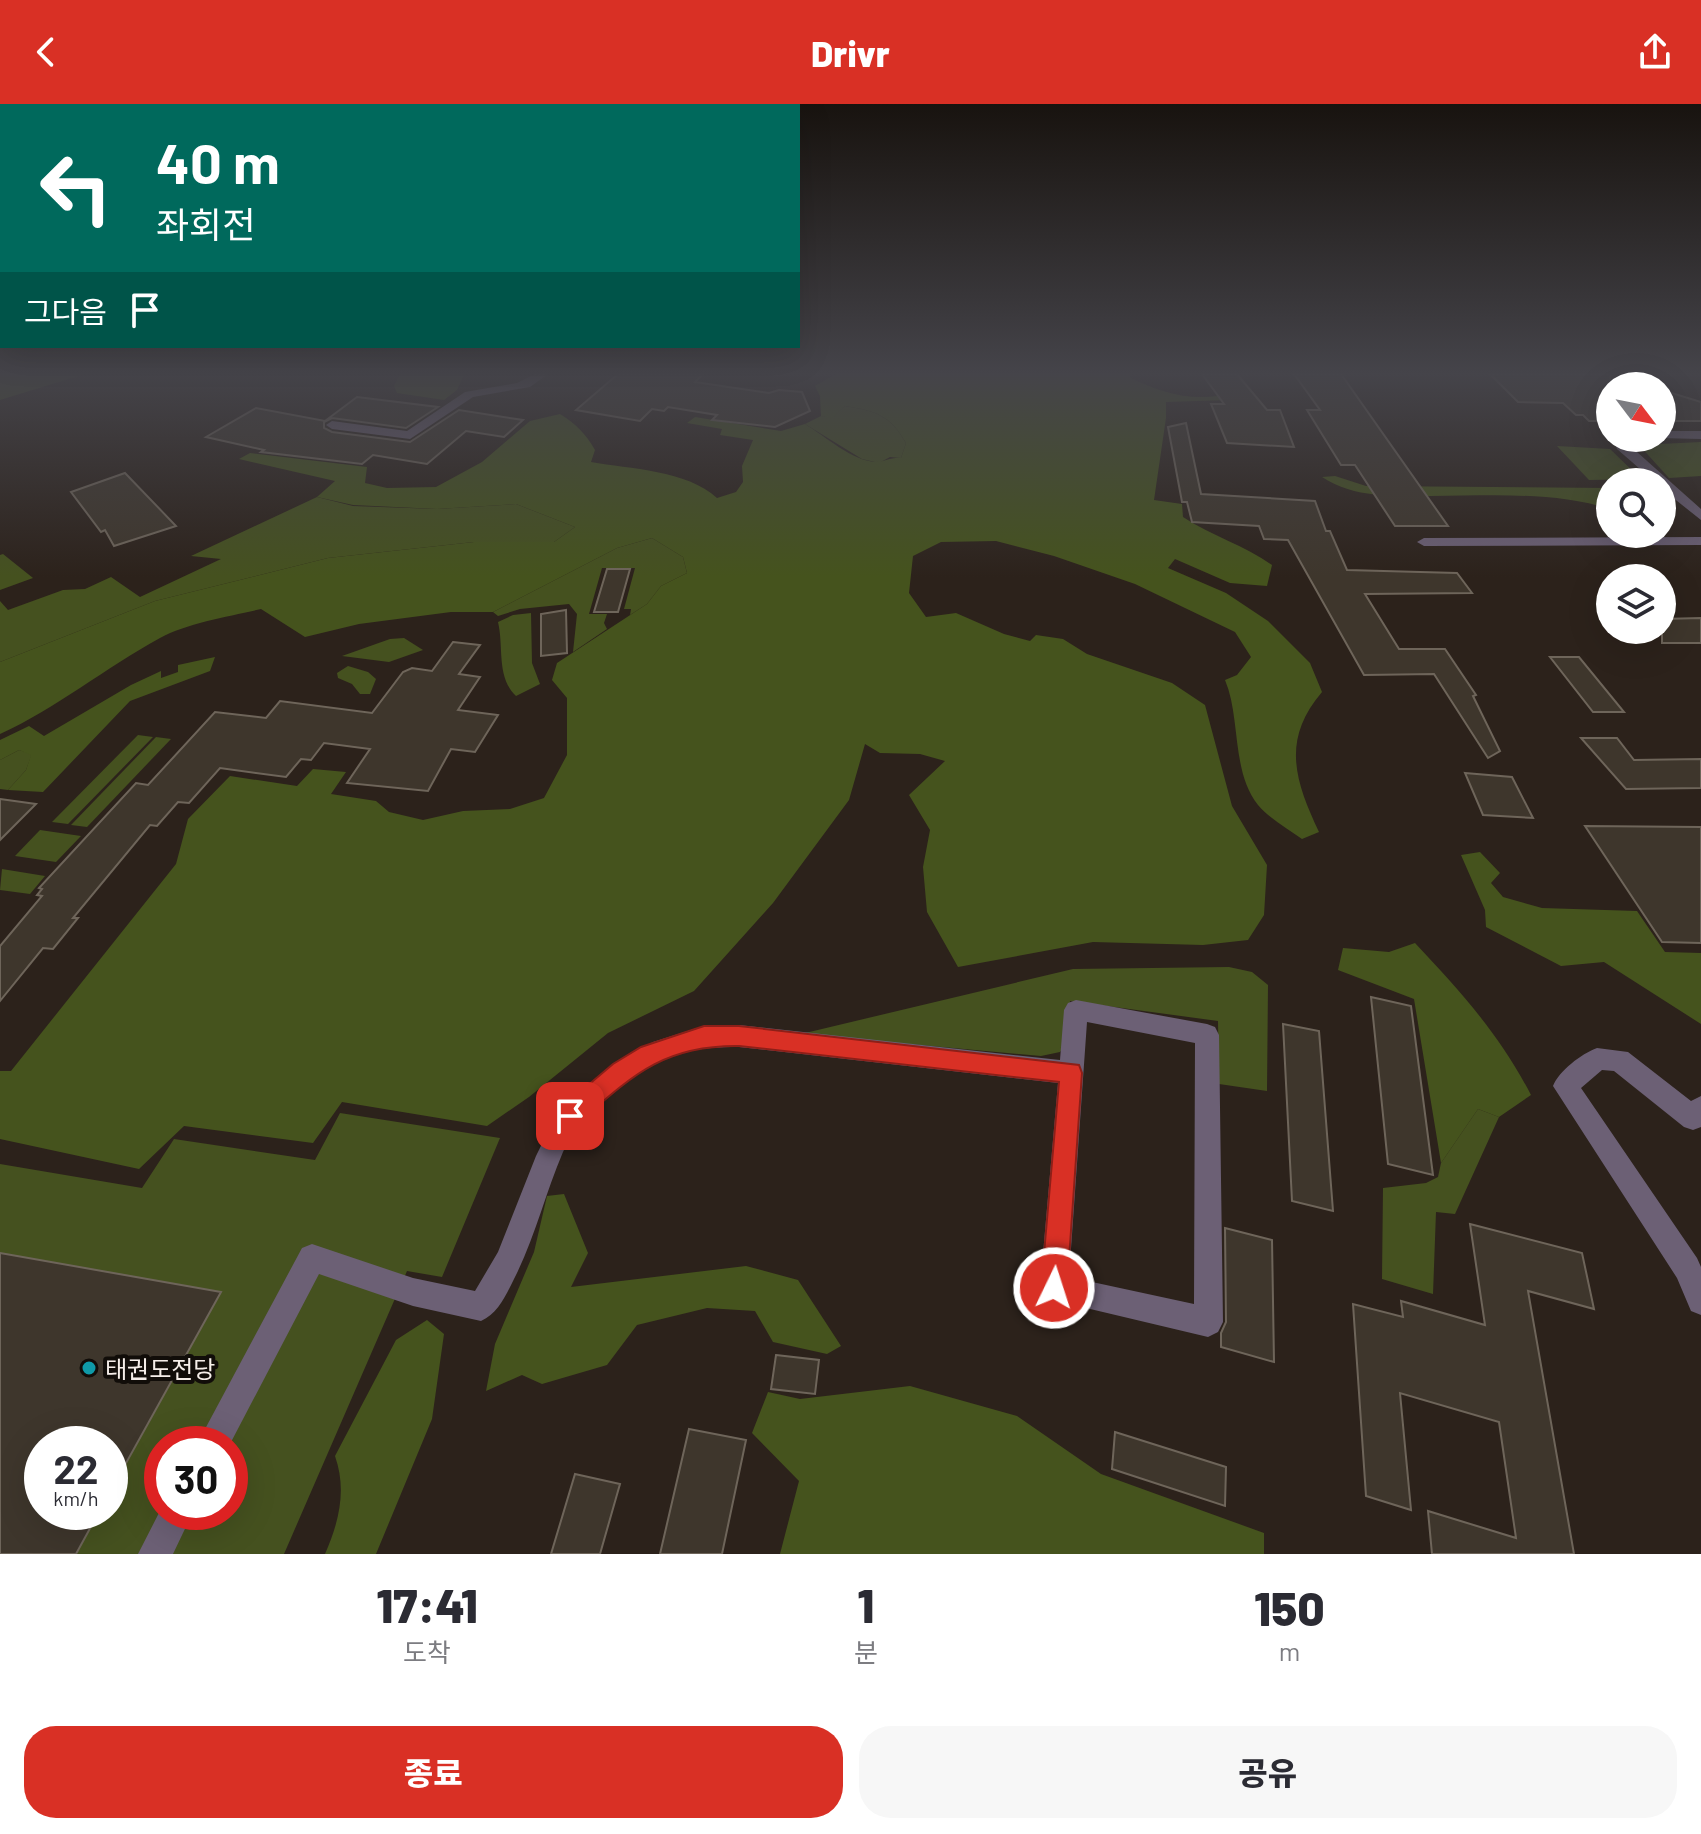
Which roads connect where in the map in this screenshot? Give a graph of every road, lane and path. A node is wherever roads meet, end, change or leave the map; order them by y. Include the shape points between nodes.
1 (1629, 452) edge
2 (1701, 516) edge
3 (1701, 541) edge
4 (1424, 542) dead end
5 (1071, 1073) junction
6 (1698, 1119) edge
7 (1701, 1301) edge
8 (223, 1426) edge
9 (168, 1530) edge
10 (155, 1554) edge

1 - 2 street
3 - 4 street
5 - 5 street via 1076,1010 1207,1035 1208,1322 1054,1288
5 - 8 street via 739,1036 704,1036 649,1054 570,1116 501,1281 481,1307 413,1292 312,1258
6 - 7 street via 1619,1060 1597,1059 1565,1086 1687,1268
9 - 10 street

